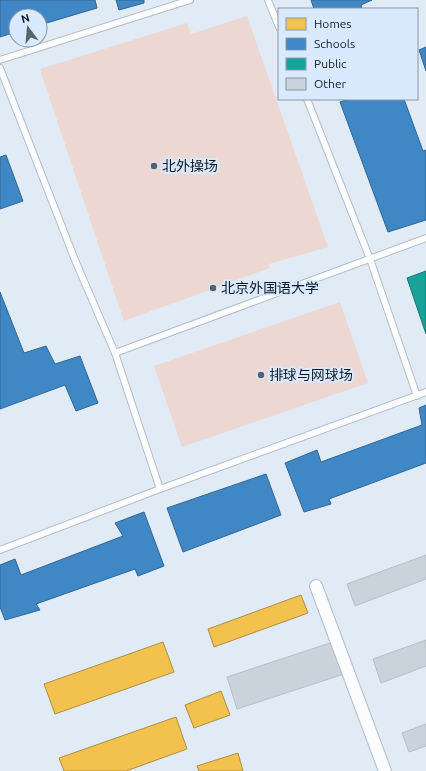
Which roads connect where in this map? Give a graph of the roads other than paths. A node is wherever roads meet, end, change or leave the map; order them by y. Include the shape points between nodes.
1 (190, 0) edge
2 (268, 0) edge
3 (278, 25) edge
4 (0, 60) edge
5 (0, 68) edge
6 (307, 100) edge
7 (426, 238) edge
8 (370, 259) junction
9 (115, 353) junction
10 (426, 392) edge
11 (417, 396) junction
12 (160, 489) junction
13 (0, 550) edge
14 (316, 586) dead end
15 (385, 771) edge

1 - 4 lane
2 - 3 lane
5 - 9 lane via 75,260
6 - 8 lane
7 - 8 lane
8 - 9 lane
8 - 11 lane
9 - 12 lane
10 - 11 lane
11 - 12 lane
12 - 13 lane
14 - 15 street

